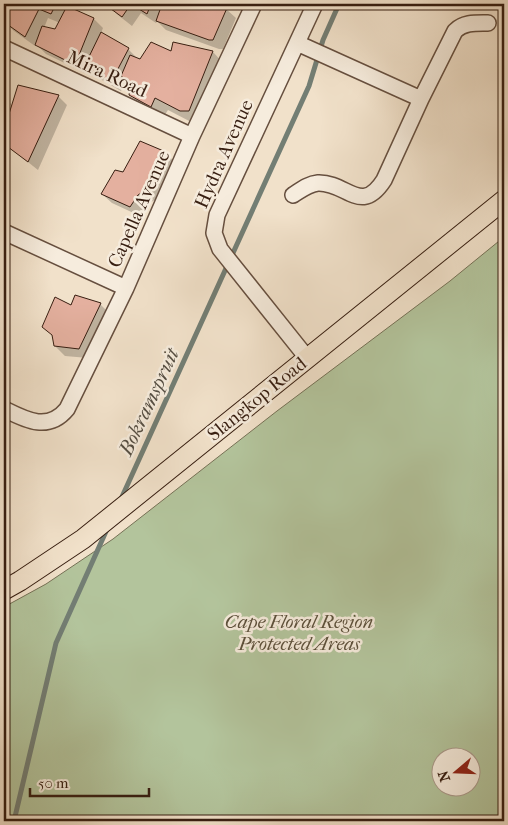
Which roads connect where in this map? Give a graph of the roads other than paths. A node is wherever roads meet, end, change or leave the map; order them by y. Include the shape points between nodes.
1 (254, 4) edge
2 (315, 4) edge
3 (488, 23) dead end
4 (303, 45) junction
5 (4, 48) edge
6 (420, 98) junction
7 (192, 136) junction
8 (293, 195) dead end
9 (504, 200) edge
10 (4, 232) edge
11 (126, 288) junction
12 (308, 359) junction
13 (4, 409) edge
14 (4, 590) edge

1 - 7 street, Capella Avenue
2 - 4 street, Hydra Avenue
3 - 6 street via 460,26 455,31
4 - 6 street
4 - 12 street, Hydra Avenue via 217,215 214,233 220,249
5 - 7 street, Mira Road
6 - 8 street via 384,180 372,195 356,196 316,183
7 - 11 street, Capella Avenue
9 - 12 main road, Slangkop Road
10 - 11 street
11 - 13 street, Capella Avenue via 68,409 62,415 50,422 30,420
12 - 14 main road, Slangkop Road via 82,539

